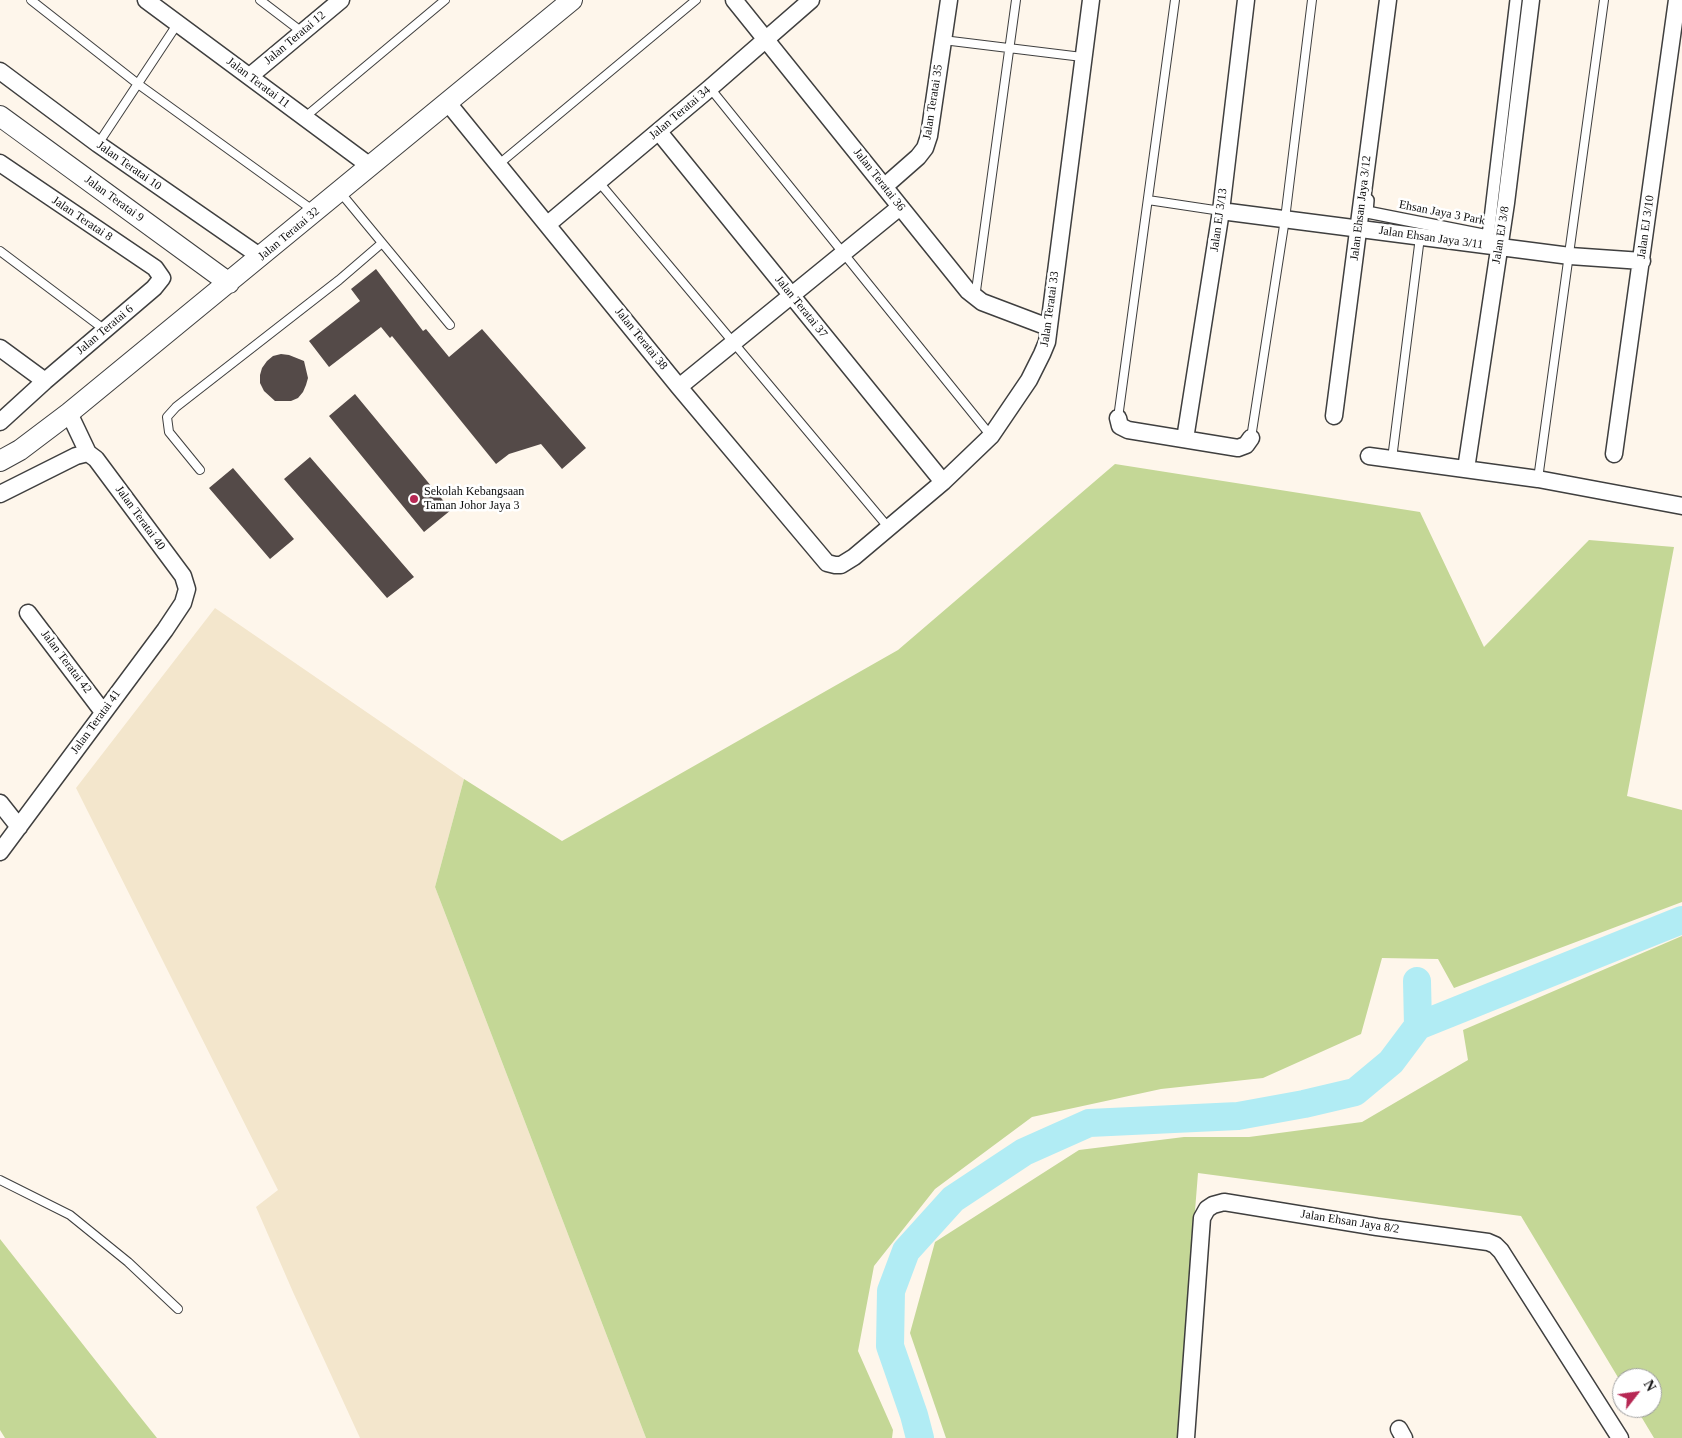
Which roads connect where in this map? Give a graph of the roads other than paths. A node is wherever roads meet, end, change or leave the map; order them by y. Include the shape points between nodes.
1 (32, 0) edge
2 (146, 0) edge
3 (260, 0) edge
4 (340, 0) edge
5 (445, 0) edge
6 (696, 0) edge
7 (734, 0) edge
8 (811, 0) edge
9 (949, 0) edge
10 (1016, 0) edge
11 (1091, 0) edge
12 (1174, 0) edge
13 (1246, 0) edge
14 (1312, 0) edge
15 (1388, 0) edge
16 (1396, 0) edge
17 (1516, 0) edge
18 (1531, 0) edge
19 (1604, 0) edge
20 (1677, 0) edge
21 (560, 4) edge
22 (178, 23) junction
23 (302, 32) junction
24 (943, 40) junction
25 (766, 41) junction
26 (1008, 48) junction
27 (1082, 57) junction
28 (0, 71) edge
29 (250, 76) junction
30 (138, 84) junction
31 (710, 88) junction
32 (448, 103) junction
33 (0, 116) edge
34 (304, 117) junction
35 (659, 132) junction
36 (98, 144) junction
37 (0, 163) edge
38 (499, 164) junction
39 (370, 166) junction
40 (598, 181) junction
41 (885, 186) junction
42 (339, 191) junction
43 (1148, 200) junction
44 (900, 207) junction
45 (1221, 211) junction
46 (315, 212) junction
47 (1285, 219) junction
48 (548, 224) junction
49 (1358, 228) junction
50 (1420, 237) junction
51 (382, 243) junction
52 (1499, 247) junction
53 (0, 251) edge
54 (844, 253) junction
55 (1570, 256) junction
56 (261, 257) junction
57 (1642, 261) junction
58 (162, 278) joint
59 (229, 283) junction
60 (792, 295) junction
61 (975, 298) junction
62 (450, 325) dead end
63 (1048, 328) junction
64 (105, 330) junction
65 (734, 343) junction
66 (0, 348) edge
67 (45, 381) junction
68 (679, 387) junction
69 (69, 413) junction
70 (1334, 416) dead end
71 (1118, 418) joint
72 (0, 422) edge
73 (991, 436) junction
74 (1185, 438) junction
75 (1251, 438) joint
76 (88, 453) junction
77 (1614, 454) dead end
78 (1369, 456) dead end
79 (1, 457) edge
80 (1392, 459) junction
81 (1466, 469) junction
82 (200, 470) dead end
83 (1538, 479) junction
84 (943, 482) junction
85 (0, 494) edge
86 (1682, 506) edge
87 (888, 527) junction
88 (841, 565) joint
89 (187, 588) joint
90 (28, 613) dead end
91 (103, 712) junction
92 (0, 803) edge
93 (19, 827) junction
94 (0, 852) edge
95 (0, 1180) edge
96 (178, 1309) dead end
97 (1186, 1438) edge
98 (1620, 1438) edge

1 - 30 lane
2 - 22 street, Jalan Teratai 11
3 - 23 lane
4 - 23 street, Jalan Teratai 12
5 - 34 lane
6 - 38 lane
7 - 25 street, Jalan Teratai 36
8 - 25 street, Jalan Teratai 34
9 - 24 street, Jalan Teratai 35
10 - 26 lane
11 - 27 street, Jalan Teratai 33
12 - 43 lane
13 - 45 street, Jalan EJ 3/13
14 - 47 lane
15 - 49 street, Jalan Ehsan Jaya 3/12
16 - 17 street, Ehsan Jaya 3 Park via 1367,212 1488,236
18 - 52 street, Jalan EJ 3/8
19 - 55 lane
20 - 57 street, Jalan EJ 3/10
21 - 32 street, Jalan Teratai 32
22 - 29 street, Jalan Teratai 11
22 - 30 lane
23 - 29 street, Jalan Teratai 12
24 - 26 lane
24 - 41 street, Jalan Teratai 35 via 926,148
25 - 31 street, Jalan Teratai 34
25 - 41 street, Jalan Teratai 36
26 - 27 lane
26 - 61 lane
27 - 63 street, Jalan Teratai 33
28 - 36 street, Jalan Teratai 10
29 - 34 street, Jalan Teratai 11
30 - 36 lane
30 - 46 lane
31 - 35 street, Jalan Teratai 34
31 - 54 lane
32 - 38 street, Jalan Teratai 38
32 - 39 street, Jalan Teratai 32
33 - 59 street, Jalan Teratai 9
34 - 39 street, Jalan Teratai 11
35 - 40 street, Jalan Teratai 34
35 - 60 street, Jalan Teratai 37
36 - 56 street, Jalan Teratai 10
37 - 58 street, Jalan Teratai 8 via 155,268
38 - 48 street, Jalan Teratai 38
39 - 42 street, Jalan Teratai 32
40 - 48 street, Jalan Teratai 34
40 - 65 lane
41 - 44 street, Jalan Teratai 36
42 - 46 street, Jalan Teratai 32
42 - 51 lane
43 - 45 lane
43 - 71 lane
44 - 54 street
44 - 61 street, Jalan Teratai 36
45 - 47 street, Jalan Ehsan Jaya 3/11
45 - 74 street, Jalan EJ 3/13
46 - 56 street, Jalan Teratai 32
47 - 49 street, Jalan Ehsan Jaya 3/11
47 - 75 lane
48 - 68 street, Jalan Teratai 38
49 - 50 street, Jalan Ehsan Jaya 3/11
49 - 70 street, Jalan Ehsan Jaya 3/12
50 - 52 street, Jalan Ehsan Jaya 3/11
50 - 80 lane
51 - 62 lane
51 - 82 lane via 167,417 169,432
52 - 55 street, Jalan Ehsan Jaya 3/11
52 - 81 street, Jalan EJ 3/8
53 - 64 lane
54 - 60 street
54 - 73 lane
55 - 57 street, Jalan Ehsan Jaya 3/11
55 - 83 lane
56 - 59 street, Jalan Teratai 32
57 - 77 street, Jalan EJ 3/10
58 - 64 street, Jalan Teratai 6
59 - 69 street, Jalan Teratai 32
60 - 65 street
60 - 84 street, Jalan Teratai 37
61 - 63 street, Jalan Teratai 36
63 - 73 street, Jalan Teratai 33 via 1047,342 1029,380
64 - 67 street, Jalan Teratai 6
65 - 68 street
65 - 87 lane
66 - 67 street
67 - 72 street, Jalan Teratai 6
68 - 88 street, Jalan Teratai 38 via 827,563
69 - 76 street, Jalan Teratai 40
69 - 79 street, Jalan Teratai 32 via 20,450
71 - 74 street via 1120,426 1128,430
73 - 84 street, Jalan Teratai 33
74 - 75 street via 1238,448 1246,446
76 - 85 street
76 - 89 street, Jalan Teratai 40 via 96,459 183,576
78 - 80 street
80 - 81 street
81 - 83 street
83 - 86 street
84 - 87 street, Jalan Teratai 33
87 - 88 street, Jalan Teratai 33
89 - 91 street, Jalan Teratai 41 via 183,603 165,630
90 - 91 street, Jalan Teratai 42
91 - 93 street, Jalan Teratai 41
92 - 93 street
93 - 94 street, Jalan Teratai 41
95 - 96 lane via 70,1216 128,1262
97 - 98 street, Jalan Ehsan Jaya 8/2 via 1202,1218 1207,1209 1224,1202 1495,1244

